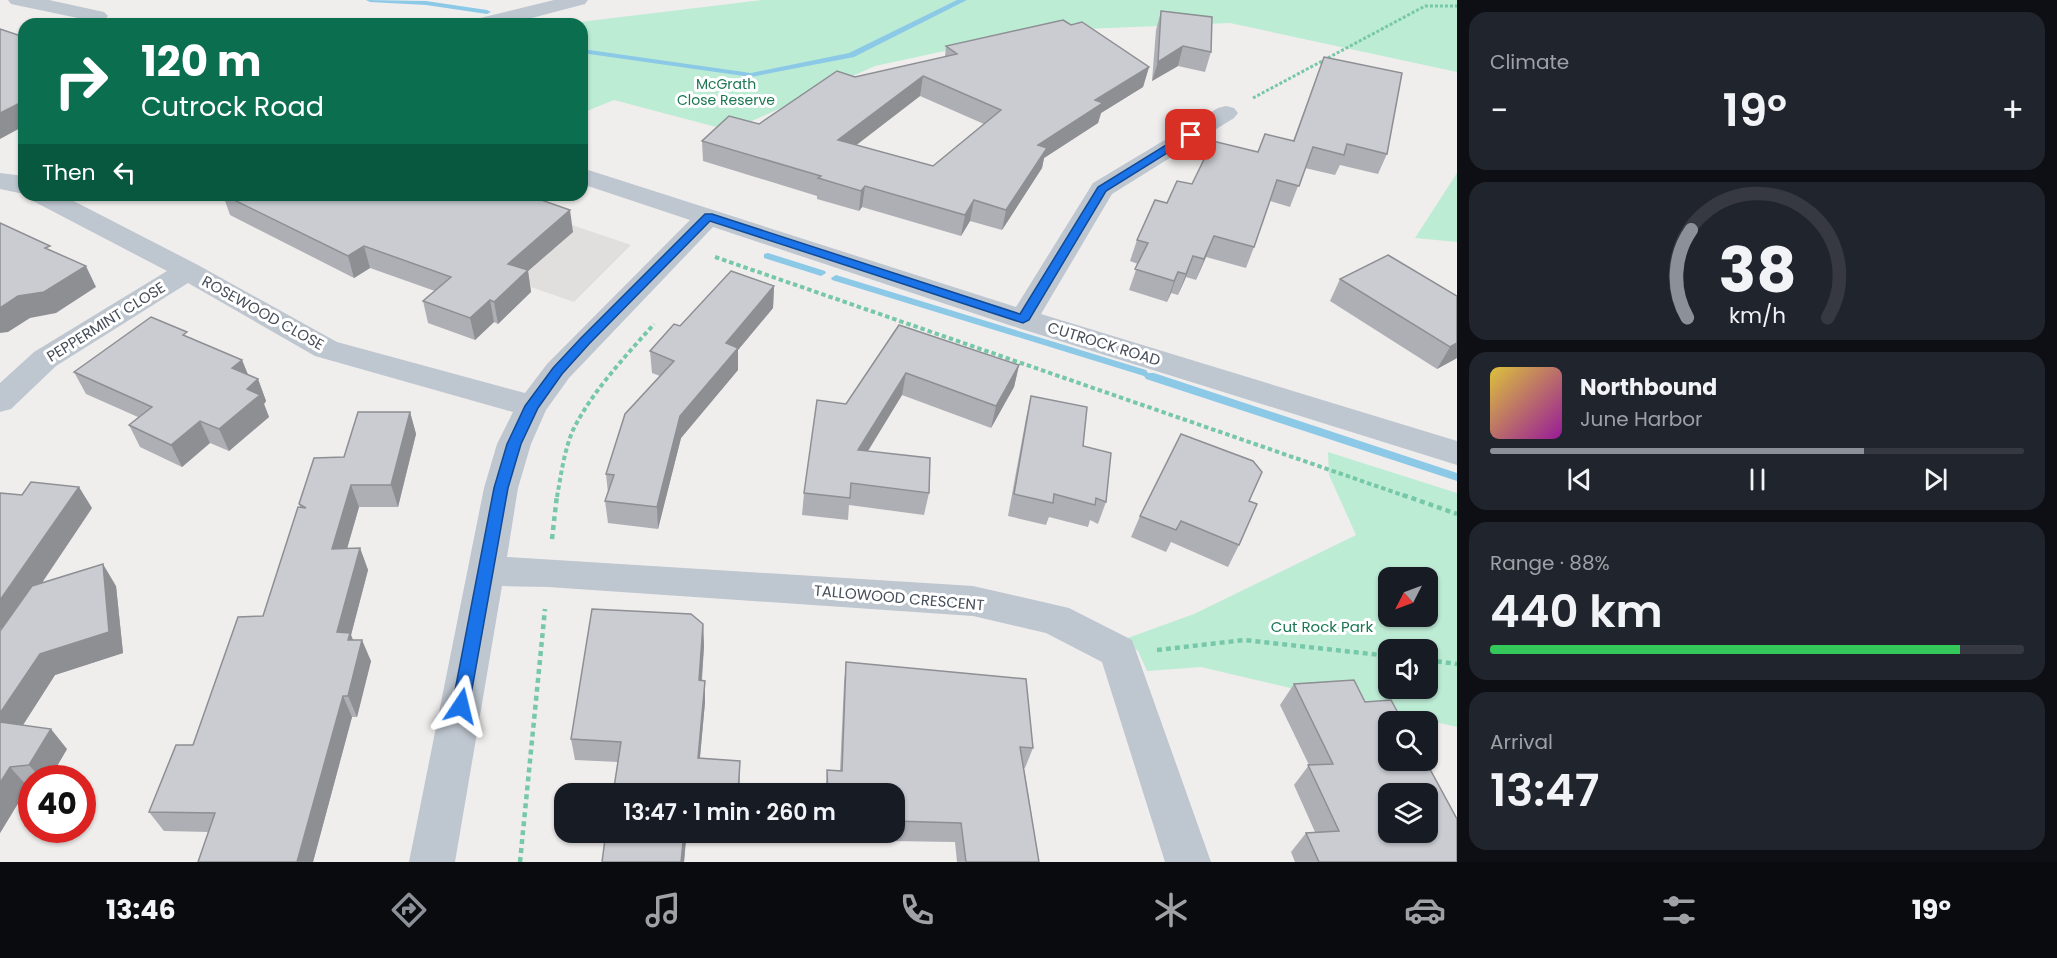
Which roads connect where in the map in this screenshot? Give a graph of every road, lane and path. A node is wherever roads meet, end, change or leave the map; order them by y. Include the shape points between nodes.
1 (18, 0) edge
2 (578, 0) edge
3 (1457, 6) edge
4 (104, 13) edge
5 (508, 18) edge
6 (1226, 113) joint
7 (588, 178) edge
8 (0, 181) edge
9 (18, 183) edge
10 (54, 201) edge
11 (708, 217) junction
12 (743, 228) junction
13 (715, 258) junction
14 (707, 266) dead end
15 (188, 271) junction
16 (660, 318) dead end
17 (1023, 320) junction
18 (0, 401) edge
19 (532, 406) junction
20 (1457, 453) edge
21 (1457, 514) edge
22 (485, 571) junction
23 (548, 572) junction
24 (1118, 652) junction
25 (1378, 655) edge
26 (1438, 661) edge
27 (1457, 664) edge
28 (432, 862) edge
29 (520, 862) edge
30 (1188, 862) edge

1 - 4 street
2 - 5 street
3 - 6 path via 1425,6
6 - 17 street via 1102,189
7 - 11 street, CUTROCK ROAD
8 - 9 street
10 - 15 street, ROSEWOOD CLOSE
11 - 12 street, CUTROCK ROAD
11 - 19 street via 585,341
12 - 13 path
12 - 17 street, CUTROCK ROAD
13 - 14 path
13 - 21 path
15 - 18 street, PEPPERMINT CLOSE via 45,359
15 - 19 street, ROSEWOOD CLOSE via 326,349
16 - 23 path via 614,370 573,431 555,507
17 - 20 street, CUTROCK ROAD
19 - 22 street via 514,444 501,488
22 - 23 street, TALLOWOOD CRESCENT
22 - 28 street
23 - 24 street, TALLOWOOD CRESCENT via 973,602 1055,619
23 - 29 path
24 - 25 path via 1245,640
24 - 30 street
26 - 27 path

